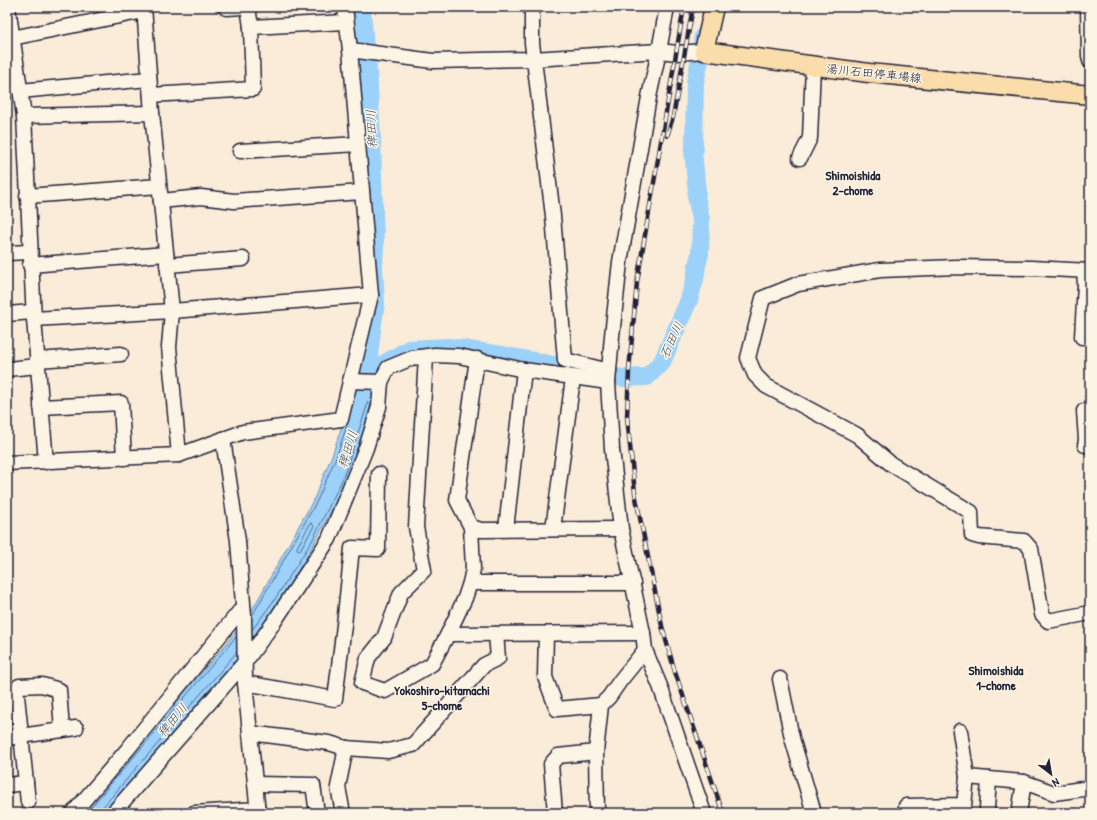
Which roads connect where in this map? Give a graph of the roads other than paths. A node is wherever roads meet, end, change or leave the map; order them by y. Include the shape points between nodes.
1 (8, 7) edge
2 (242, 7) edge
3 (248, 7) edge
4 (345, 7) edge
5 (532, 7) edge
6 (667, 7) edge
7 (714, 7) edge
8 (1088, 7) edge
9 (226, 8) dead end
10 (144, 9) edge
11 (346, 22) junction
12 (251, 27) junction
13 (12, 38) junction
14 (350, 50) junction
15 (660, 51) junction
16 (704, 52) junction
17 (533, 59) junction
18 (1090, 61) edge
19 (813, 66) junction
20 (150, 79) junction
21 (20, 91) junction
22 (151, 95) junction
23 (1090, 95) edge
24 (152, 113) junction
25 (24, 116) junction
26 (358, 144) junction
27 (240, 152) dead end
28 (800, 158) dead end
29 (159, 186) junction
30 (362, 192) junction
31 (27, 196) junction
32 (161, 201) junction
33 (7, 253) edge
34 (30, 258) junction
35 (243, 259) dead end
36 (166, 260) junction
37 (1087, 271) edge
38 (371, 295) junction
39 (172, 312) junction
40 (7, 314) edge
41 (33, 315) junction
42 (1082, 337) dead end
43 (121, 354) dead end
44 (426, 357) junction
45 (477, 359) junction
46 (37, 363) junction
47 (7, 369) edge
48 (524, 370) junction
49 (609, 377) junction
50 (573, 378) junction
51 (350, 381) junction
52 (381, 382) junction
53 (41, 407) junction
54 (1090, 410) edge
55 (223, 439) junction
56 (1085, 446) dead end
57 (179, 455) junction
58 (124, 458) junction
59 (46, 462) junction
60 (7, 463) edge
61 (379, 474) dead end
62 (471, 527) junction
63 (506, 529) junction
64 (554, 529) junction
65 (621, 529) junction
66 (470, 583) junction
67 (633, 583) junction
68 (244, 612) junction
69 (1090, 613) edge
70 (643, 633) junction
71 (448, 634) junction
72 (496, 634) junction
73 (546, 634) junction
74 (645, 650) junction
75 (245, 659) junction
76 (780, 679) dead end
77 (245, 683) junction
78 (19, 686) dead end
79 (7, 697) edge
80 (601, 704) junction
81 (960, 731) dead end
82 (250, 733) junction
83 (21, 736) junction
84 (7, 738) edge
85 (346, 748) junction
86 (596, 752) junction
87 (967, 777) junction
88 (988, 779) junction
89 (1024, 782) junction
90 (26, 783) junction
91 (255, 784) junction
92 (7, 785) edge
93 (1090, 788) edge
94 (28, 802) dead end
95 (938, 809) edge
96 (258, 811) edge
97 (73, 813) edge
98 (113, 813) edge
99 (194, 813) edge
100 (317, 813) edge
101 (343, 813) edge
102 (555, 813) edge
103 (597, 813) edge
104 (704, 813) edge
105 (814, 813) edge
106 (906, 813) edge
107 (988, 813) edge
108 (1019, 813) edge

1 - 13 street
2 - 9 street
3 - 12 street
4 - 11 street
5 - 17 street
6 - 15 street
7 - 16 main road
8 - 18 street
10 - 13 street
10 - 20 street
11 - 12 street
11 - 14 street
12 - 22 street via 253,90
13 - 21 street
14 - 17 street via 433,61
14 - 26 street
15 - 16 street
15 - 17 street
15 - 49 street via 649,97 620,262
16 - 19 main road, 湯川石田停車場線
17 - 49 street via 553,216 565,360
19 - 23 main road, 湯川石田停車場線
19 - 28 street via 810,138
20 - 21 street
20 - 22 street
21 - 25 street
22 - 24 street
24 - 25 street
24 - 29 street
25 - 31 street
26 - 27 street
26 - 30 street
29 - 31 street
29 - 32 street
30 - 32 street via 234,201 201,197
30 - 38 street
31 - 34 street
32 - 36 street
33 - 34 street
34 - 36 street
34 - 41 street
35 - 36 street
36 - 39 street
37 - 42 street
37 - 69 street via 978,267 880,270 798,284 763,298 748,358 755,375 766,386 857,435 891,464 971,512 972,535 1024,541 1031,549 1042,614 1048,621
38 - 39 street
38 - 51 street
39 - 41 street
39 - 57 street via 169,347
40 - 41 street
41 - 46 street
43 - 46 street
44 - 45 street via 435,355
44 - 52 street via 412,358 388,368
44 - 71 street via 416,527 424,570 401,593 384,638 368,658 362,683 385,691 432,664
45 - 48 street
45 - 62 street via 457,500
46 - 47 street
46 - 53 street
48 - 50 street
48 - 63 street
49 - 50 street
49 - 65 street via 612,448
50 - 64 street
51 - 52 street
51 - 55 street via 341,419 243,432
52 - 75 street via 379,407 366,448 330,539 272,625
53 - 58 street via 121,403
53 - 59 street
54 - 56 street via 1084,411
55 - 57 street
55 - 68 street via 238,541
57 - 58 street
58 - 59 street
59 - 60 street
61 - 77 street via 378,549 352,548 335,699
62 - 63 street via 482,530
62 - 66 street via 473,569
63 - 64 street
64 - 65 street
65 - 67 street
66 - 67 street
66 - 71 street
67 - 70 street
68 - 75 street
68 - 97 street
70 - 73 street
70 - 74 street
71 - 72 street
72 - 73 street
72 - 85 street via 498,658 484,665 413,745 388,751
73 - 80 street via 545,677 557,709
74 - 80 street
74 - 104 street
75 - 77 street
75 - 98 street
76 - 105 street via 792,738
77 - 82 street
78 - 83 street via 42,685 59,690 69,729
79 - 83 street via 17,696
80 - 86 street
81 - 87 street
82 - 85 street via 329,743
82 - 91 street
83 - 84 street
83 - 90 street
85 - 101 street via 338,787
86 - 102 street via 558,756 551,764
86 - 103 street
87 - 88 street
87 - 95 street via 964,805
88 - 89 street
88 - 107 street
89 - 93 street via 1054,793
89 - 108 street
90 - 92 street
90 - 94 street
91 - 96 street
91 - 100 street via 313,784
95 - 106 street via 906,806
96 - 99 street

